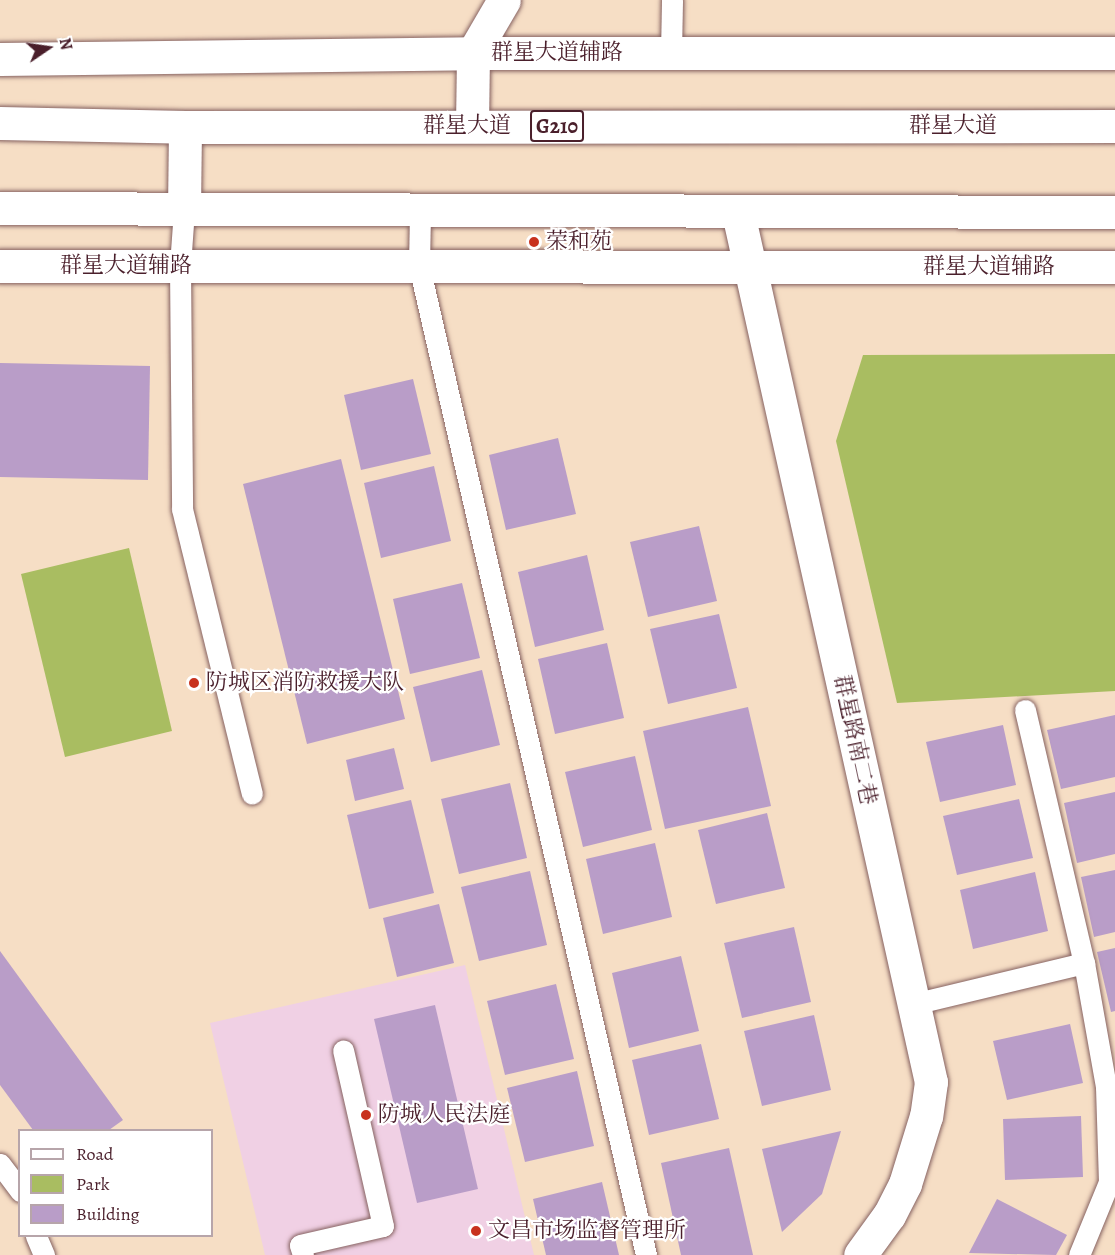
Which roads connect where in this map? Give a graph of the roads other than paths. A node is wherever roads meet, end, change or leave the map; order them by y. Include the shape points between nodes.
1 (504, 0) edge
2 (672, 0) edge
3 (473, 53) junction
4 (670, 53) junction
5 (1115, 53) edge
6 (0, 59) edge
7 (0, 123) edge
8 (472, 126) junction
9 (1115, 126) edge
10 (185, 127) junction
11 (0, 208) edge
12 (184, 210) junction
13 (1115, 212) edge
14 (420, 213) junction
15 (738, 213) junction
16 (0, 266) edge
17 (180, 266) junction
18 (419, 267) junction
19 (750, 267) junction
20 (1115, 267) edge
21 (1025, 710) dead end
22 (252, 794) dead end
23 (1084, 963) junction
24 (914, 1004) junction
25 (343, 1050) dead end
26 (0, 1164) edge
27 (1112, 1181) edge
28 (18, 1188) edge
29 (36, 1237) edge
30 (44, 1255) edge
31 (303, 1255) edge
32 (646, 1255) edge
33 (860, 1255) edge
34 (1078, 1255) edge

1 - 3 main road
2 - 4 lane
3 - 4 main road, 群星大道辅路
3 - 6 main road, 群星大道辅路
3 - 8 main road
4 - 5 main road, 群星大道辅路
7 - 10 main road, 群星大道 / G210
8 - 9 main road, 群星大道 / G210
8 - 10 main road, 群星大道 / G210
10 - 12 main road
11 - 12 main road
12 - 14 main road
12 - 17 lane
13 - 15 main road
14 - 15 main road
14 - 18 lane
15 - 19 main road, 群星路南二巷
16 - 17 main road, 群星大道辅路
17 - 18 main road, 群星大道辅路
17 - 22 lane via 182,508
18 - 19 main road, 群星大道辅路
18 - 32 lane
19 - 20 main road, 群星大道辅路
19 - 24 main road, 群星路南二巷
21 - 23 lane
23 - 24 lane
23 - 27 lane via 1106,1087
24 - 33 main road, 群星路南二巷 via 931,1082 926,1116 905,1184 889,1215
25 - 31 lane via 382,1226 300,1245
26 - 28 lane
27 - 34 lane
29 - 30 lane

